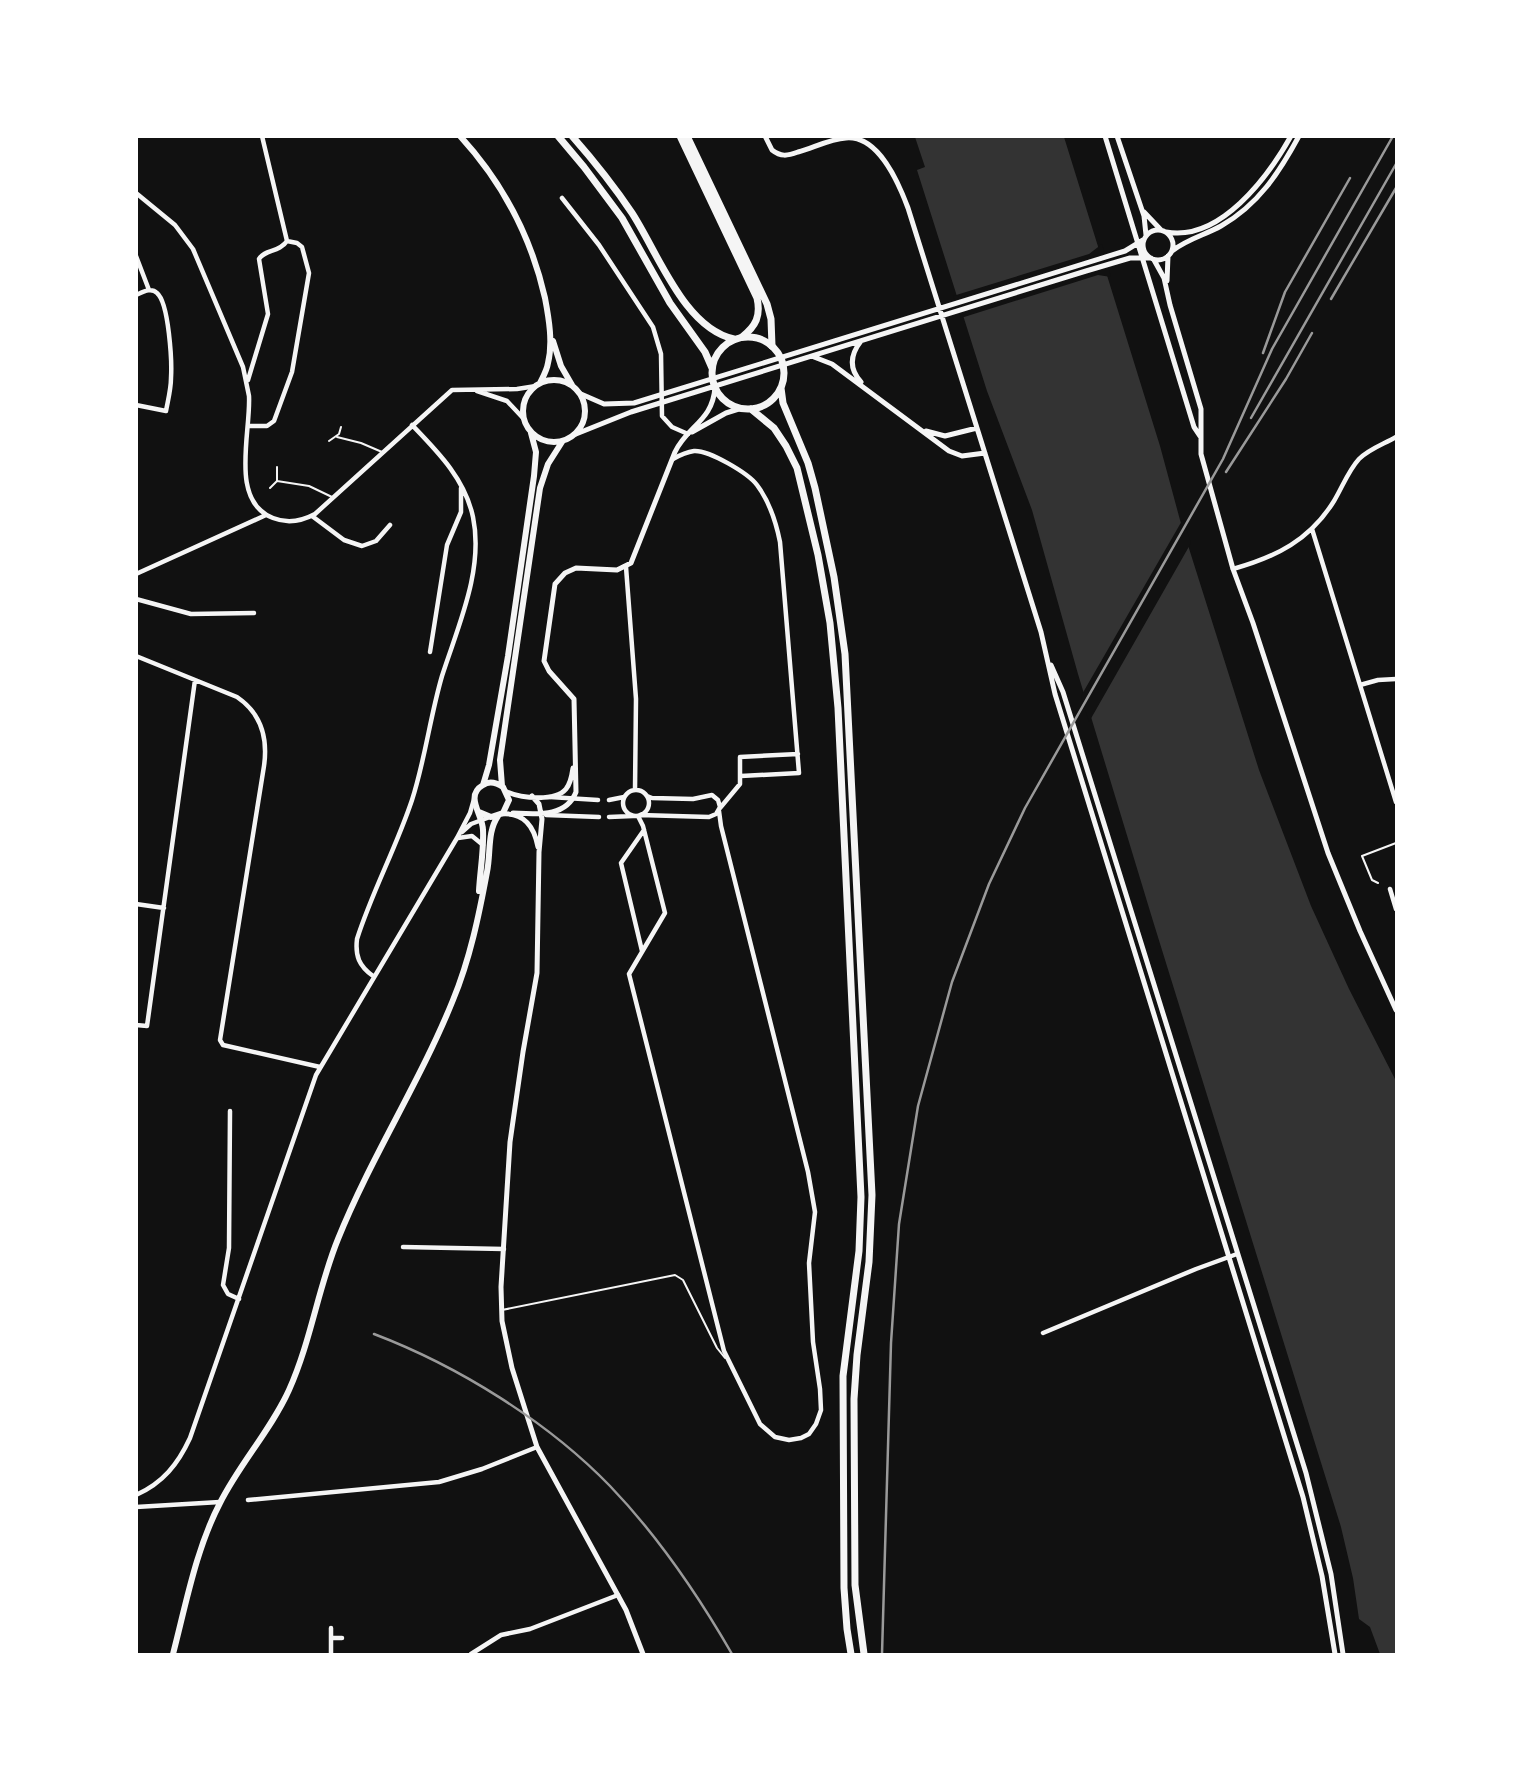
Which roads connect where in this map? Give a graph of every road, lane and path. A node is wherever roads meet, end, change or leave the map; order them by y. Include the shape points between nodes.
1 (262, 136) edge
2 (460, 136) edge
3 (558, 136) edge
4 (572, 136) edge
5 (680, 136) edge
6 (687, 136) edge
7 (765, 136) edge
8 (1105, 136) edge
9 (1117, 136) edge
10 (1291, 136) edge
11 (1299, 136) edge
12 (136, 193) edge
13 (562, 198) dead end
14 (1141, 206) junction
15 (1163, 231) junction
16 (1145, 238) junction
17 (287, 242) junction
18 (1170, 253) junction
19 (136, 256) edge
20 (1153, 259) junction
21 (1167, 289) junction
22 (149, 290) junction
23 (136, 295) edge
24 (550, 329) junction
25 (738, 338) junction
26 (862, 340) junction
27 (772, 346) junction
28 (807, 357) junction
29 (712, 368) junction
30 (248, 382) junction
31 (538, 384) junction
32 (574, 387) junction
33 (715, 387) junction
34 (866, 387) junction
35 (781, 388) junction
36 (469, 389) junction
37 (580, 394) junction
38 (136, 405) edge
39 (742, 408) junction
40 (751, 409) junction
41 (523, 418) junction
42 (412, 425) junction
43 (249, 426) junction
44 (341, 427) dead end
45 (920, 428) junction
46 (977, 428) junction
47 (531, 433) junction
48 (576, 433) junction
49 (688, 434) junction
50 (1200, 436) junction
51 (337, 437) junction
52 (1396, 437) edge
53 (329, 441) dead end
54 (562, 442) junction
55 (383, 452) junction
56 (985, 453) junction
57 (671, 460) junction
58 (277, 467) dead end
59 (277, 481) junction
60 (461, 484) junction
61 (270, 488) dead end
62 (333, 498) junction
63 (266, 515) junction
64 (312, 516) junction
65 (390, 525) dead end
66 (1312, 529) junction
67 (626, 567) junction
68 (1233, 569) junction
69 (136, 574) edge
70 (136, 599) edge
71 (254, 613) dead end
72 (430, 652) dead end
73 (136, 656) edge
74 (1049, 661) junction
75 (1396, 679) edge
76 (195, 680) junction
77 (1360, 685) junction
78 (798, 754) junction
79 (574, 758) junction
80 (741, 776) junction
81 (483, 785) junction
82 (505, 789) junction
83 (635, 790) junction
84 (532, 796) junction
85 (546, 796) junction
86 (646, 796) junction
87 (624, 797) junction
88 (474, 799) junction
89 (573, 799) junction
90 (598, 800) dead end
91 (609, 800) dead end
92 (1396, 802) edge
93 (720, 810) junction
94 (513, 813) junction
95 (541, 814) junction
96 (500, 815) junction
97 (483, 816) junction
98 (637, 816) junction
99 (598, 817) dead end
100 (610, 817) dead end
101 (644, 830) junction
102 (457, 838) junction
103 (1396, 843) edge
104 (483, 845) junction
105 (539, 852) junction
106 (1378, 883) dead end
107 (1390, 889) dead end
108 (136, 904) edge
109 (479, 907) junction
110 (164, 908) junction
111 (1396, 909) edge
112 (643, 951) junction
113 (373, 976) junction
114 (1396, 1010) edge
115 (136, 1025) edge
116 (320, 1066) junction
117 (230, 1111) dead end
118 (403, 1247) dead end
119 (504, 1248) junction
120 (1237, 1254) junction
121 (1229, 1256) junction
122 (239, 1299) junction
123 (501, 1311) junction
124 (1043, 1333) dead end
125 (729, 1362) junction
126 (537, 1447) junction
127 (136, 1495) edge
128 (248, 1500) dead end
129 (220, 1502) junction
130 (136, 1507) edge
131 (618, 1595) junction
132 (331, 1628) dead end
133 (331, 1638) junction
134 (342, 1638) dead end
135 (173, 1654) edge
136 (331, 1654) edge
137 (471, 1654) edge
138 (643, 1654) edge
139 (851, 1654) edge
140 (864, 1654) edge
141 (1335, 1654) edge
142 (1343, 1654) edge

1 - 17 street
2 - 24 main road via 497,182 523,229 538,271
3 - 29 main road via 622,218
4 - 25 main road via 629,209 691,311 711,330
5 - 25 main road via 757,298 757,321
6 - 27 main road via 765,299
7 - 46 street via 769,148 781,155 849,138 867,144 881,158 908,208
8 - 50 street
9 - 14 street
10 - 15 street via 1265,178 1238,205 1194,230
11 - 18 street via 1274,179 1251,205
12 - 30 street via 175,225 193,249
13 - 49 street via 653,327 661,354 662,416
14 - 15 street
14 - 16 street
15 - 16 street via 1153,230
15 - 18 street via 1172,240
16 - 20 street via 1143,249
16 - 37 street via 1125,251 634,403 604,404
17 - 30 street via 259,259 268,314
17 - 43 street via 302,247 309,273 292,372 274,421 267,426
18 - 20 street
18 - 21 street
19 - 22 street
20 - 21 street
20 - 26 street via 1130,257
21 - 50 street via 1201,409
22 - 23 street
22 - 38 street via 158,295 164,311 171,384 166,411
24 - 31 main road via 548,363
24 - 32 main road via 558,359
25 - 27 main road via 758,338
25 - 29 main road via 721,349
26 - 28 street
26 - 34 street via 852,363
27 - 35 main road via 783,366
28 - 34 street via 828,361
28 - 48 street
29 - 33 main road
30 - 43 street
31 - 32 main road via 554,380
31 - 36 street
31 - 41 main road via 525,399
32 - 37 main road
33 - 39 main road via 725,401
33 - 49 street via 708,411
34 - 45 street
35 - 40 main road via 767,403
35 - 140 main road via 812,475 822,520 838,603 848,695 872,1195 855,1380 855,1585
36 - 41 street via 507,401
36 - 42 street via 450,391
37 - 48 main road via 585,413
39 - 40 main road
39 - 49 street
40 - 139 main road via 774,428 799,475 824,588 836,676 861,1197 843,1376 844,1588
41 - 47 main road
42 - 55 street
42 - 60 street
43 - 63 street via 246,485 252,502
44 - 51 lane
45 - 46 street via 945,436
45 - 56 street via 953,453
46 - 56 street
47 - 54 main road via 548,442
47 - 81 main road via 536,452 534,476 508,656
48 - 54 main road
49 - 57 street
50 - 68 street via 1202,461
51 - 53 lane
51 - 55 lane
52 - 66 street via 1357,461
54 - 82 main road via 540,488 500,760
55 - 62 street
56 - 74 street
57 - 67 street via 638,548
57 - 78 street via 694,451 714,456 755,482 771,511 783,555
58 - 59 lane
59 - 61 lane
59 - 62 lane via 309,486
60 - 72 street via 461,512 447,545
60 - 113 street via 474,523 474,567 412,800 357,939 358,959
62 - 64 street
63 - 64 street via 289,522
63 - 69 street
64 - 65 street via 344,540 362,546 376,541
66 - 68 street via 1286,550
66 - 77 street
67 - 79 street via 576,568 565,573 554,588 544,661 574,699
67 - 83 street via 636,699
68 - 114 street via 1336,872
70 - 71 street via 195,614
73 - 76 street
74 - 120 street via 1065,699
74 - 121 street via 1055,694
75 - 77 street
76 - 110 street
76 - 116 street via 244,702 259,722 266,743 220,1040 223,1045
77 - 92 street
78 - 80 street via 799,773
78 - 80 street via 740,757
79 - 85 street via 566,789
79 - 89 street
80 - 93 street
81 - 82 main road via 492,782
81 - 88 main road
82 - 84 street
82 - 96 main road via 508,804
83 - 86 street
83 - 87 street
84 - 85 street
84 - 95 street
85 - 89 street
86 - 93 street via 693,799 712,795
86 - 98 street via 648,808
87 - 91 street
87 - 98 street via 625,810
88 - 97 main road
88 - 102 street
89 - 90 street
89 - 95 street via 561,809
93 - 98 street via 709,817
93 - 125 street via 816,1212 809,1263 821,1410 816,1424 804,1437 775,1437 760,1424
94 - 95 street
94 - 96 street
94 - 105 street via 533,828
95 - 99 street
95 - 105 street
96 - 97 main road
96 - 109 main road via 492,828
97 - 102 street
97 - 104 main road
98 - 100 street
98 - 101 street
101 - 112 street via 665,913
101 - 112 street via 621,863
102 - 104 street via 472,836
102 - 113 street
103 - 106 lane via 1362,856 1372,880
104 - 109 main road
105 - 119 street via 537,977 512,1127
107 - 111 street
108 - 110 street
109 - 129 main road via 456,992 338,1239 291,1386
110 - 115 street via 147,1026
112 - 125 street via 629,974
113 - 116 street
116 - 122 street
117 - 122 street via 229,1248 223,1285
118 - 119 street
119 - 123 street
120 - 121 street
120 - 142 street via 1314,1502
121 - 124 street
121 - 141 street via 1303,1497
122 - 127 street via 186,1447 170,1472
123 - 125 lane via 678,1276
123 - 126 street via 512,1368
126 - 128 street via 432,1483
126 - 131 street
129 - 130 street
129 - 135 main road via 203,1545
131 - 137 street via 501,1635
131 - 138 street
132 - 133 street
133 - 134 street
133 - 136 street

